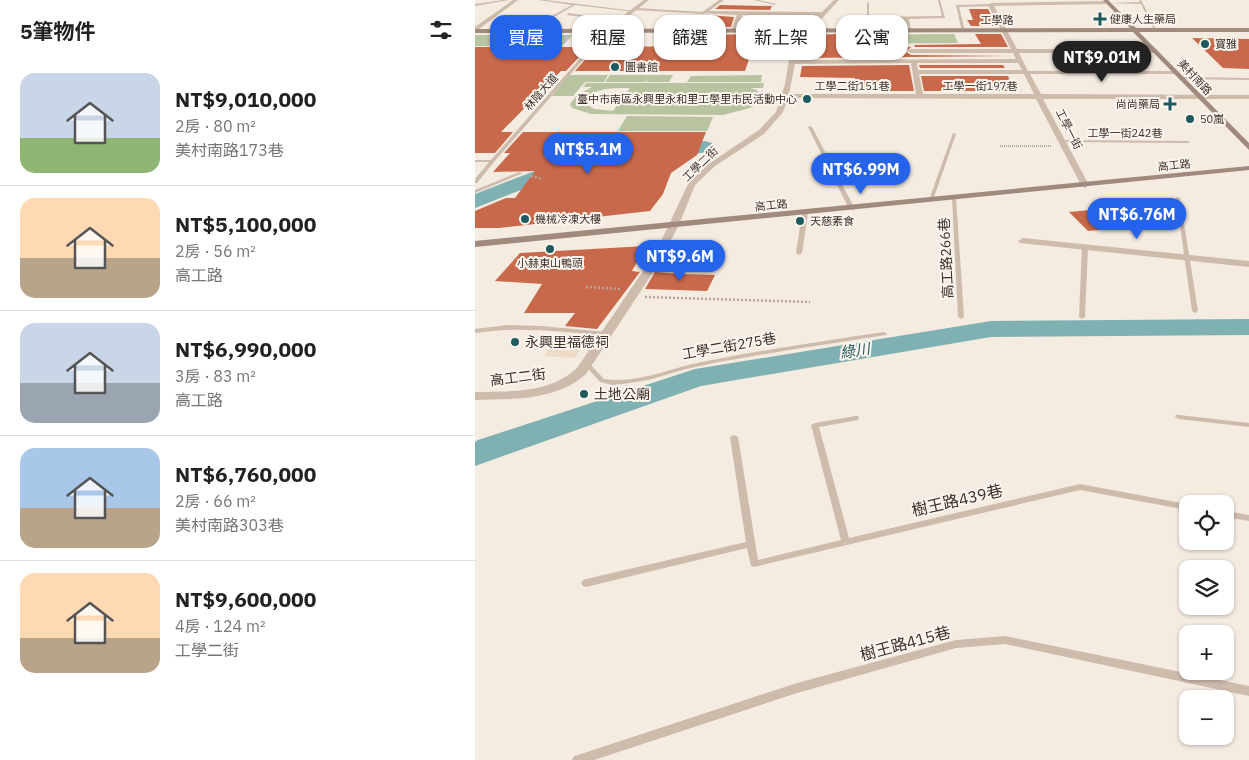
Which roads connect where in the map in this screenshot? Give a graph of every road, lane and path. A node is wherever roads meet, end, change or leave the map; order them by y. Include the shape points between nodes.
1 (508, 0) edge
2 (516, 0) edge
3 (539, 0) edge
4 (647, 0) edge
5 (722, 0) edge
6 (755, 0) edge
7 (837, 0) edge
8 (939, 0) edge
9 (1107, 2) edge
10 (1140, 2) edge
11 (868, 3) dead end
12 (775, 4) dead end
13 (991, 4) junction
14 (475, 5) edge
15 (574, 5) junction
16 (635, 10) junction
17 (705, 13) junction
18 (740, 13) junction
19 (568, 14) dead end
20 (825, 14) joint
21 (556, 15) edge
22 (575, 15) edge
23 (628, 15) edge
24 (868, 15) edge
25 (908, 19) edge
26 (1004, 30) junction
27 (1135, 30) junction
28 (1156, 30) junction
29 (1249, 30) edge
30 (475, 31) edge
31 (490, 31) edge
32 (734, 31) joint
33 (908, 31) edge
34 (963, 31) junction
35 (644, 32) edge
36 (909, 42) dead end
37 (1015, 50) junction
38 (911, 51) junction
39 (1155, 51) junction
40 (581, 60) edge
41 (1021, 61) junction
42 (791, 62) joint
43 (913, 62) junction
44 (915, 72) junction
45 (1027, 72) junction
46 (1180, 75) junction
47 (1249, 79) edge
48 (785, 96) junction
49 (920, 96) junction
50 (1040, 96) junction
51 (1198, 96) junction
52 (1249, 97) edge
53 (810, 127) dead end
54 (954, 134) dead end
55 (1188, 142) dead end
56 (1064, 143) junction
57 (1000, 146) dead end
58 (1249, 148) edge
59 (475, 161) edge
60 (492, 162) junction
61 (1249, 168) edge
62 (521, 173) dead end
63 (475, 182) edge
64 (1085, 185) junction
65 (475, 192) edge
66 (954, 198) junction
67 (1178, 198) dead end
68 (931, 200) junction
69 (852, 208) junction
70 (805, 213) junction
71 (673, 226) junction
72 (1023, 240) dead end
73 (475, 244) edge
74 (1085, 247) junction
75 (799, 253) dead end
76 (1187, 258) junction
77 (1249, 264) edge
78 (585, 287) dead end
79 (634, 293) junction
80 (810, 302) dead end
81 (1195, 311) dead end
82 (961, 317) dead end
83 (1082, 317) dead end
84 (475, 331) edge
85 (607, 334) junction
86 (884, 334) dead end
87 (587, 364) junction
88 (475, 396) edge
89 (1179, 417) dead end
90 (855, 418) dead end
91 (1249, 425) edge
92 (734, 437) dead end
93 (1179, 506) edge
94 (1234, 516) edge
95 (1249, 518) edge
96 (846, 542) junction
97 (751, 544) junction
98 (586, 584) dead end
99 (1249, 691) edge
100 (578, 760) edge

1 - 14 lane
2 - 30 street
3 - 15 lane
4 - 16 street
5 - 17 street
6 - 12 lane
7 - 20 street
8 - 25 lane via 944,17
9 - 10 lane
9 - 13 street
9 - 27 street, 美村南路
10 - 28 lane
11 - 24 lane
13 - 26 street, 工學一街
13 - 34 lane via 957,6
15 - 16 lane
15 - 21 lane
16 - 17 lane
16 - 23 street
17 - 18 street
18 - 20 street
18 - 32 street
19 - 22 lane
26 - 27 street, 工學路
26 - 34 street, 工學路
26 - 37 street, 工學一街
27 - 28 street, 工學路
27 - 39 street, 美村南路
28 - 29 street, 工學路
30 - 31 street, 工學路
32 - 35 street, 工學路
33 - 34 street, 工學路
36 - 38 street
37 - 38 street
37 - 39 street
37 - 41 street, 工學一街
38 - 43 street
39 - 46 street, 美村南路
40 - 60 lane, 林陰大道
41 - 43 street
41 - 45 street, 工學一街
42 - 43 street
42 - 48 street, 工學二街
43 - 44 street
44 - 45 street
44 - 49 street
45 - 46 street
45 - 50 street, 工學一街
46 - 47 lane
46 - 51 street, 美村南路
48 - 49 street, 工學二街151巷
48 - 71 street, 工學二街 via 781,111 774,120 693,182 682,200
49 - 50 street, 工學一街197巷
50 - 51 street, 工學一街197巷
50 - 56 street, 工學一街
51 - 52 street, 工學一街197巷
51 - 58 street, 美村南路
53 - 69 lane
54 - 68 lane
55 - 56 lane, 工學一街242巷
56 - 57 path
56 - 64 street, 工學一街
59 - 60 lane
60 - 63 lane, 林陰大道
61 - 64 street, 高工路
62 - 65 lane
64 - 66 street, 高工路
66 - 68 street, 高工路
66 - 82 lane, 高工路266巷
67 - 76 lane
68 - 69 street, 高工路
69 - 70 street, 高工路
70 - 71 street, 高工路
70 - 75 lane
71 - 73 street, 高工路
71 - 79 street, 工學二街
72 - 74 street
74 - 76 street
74 - 83 lane
76 - 77 street
76 - 81 lane
78 - 79 path
79 - 80 path
79 - 85 street, 工學二街
84 - 85 lane via 521,326
85 - 87 street, 工學二街
86 - 87 lane, 工學二街275巷 via 731,358 621,382 602,381
87 - 88 street, 高工二街 via 577,376 544,391
89 - 91 lane
90 - 96 lane via 815,425
92 - 97 lane, 樹王路439巷
93 - 96 lane, 樹王路439巷 via 1080,487
94 - 95 lane
96 - 97 lane, 樹王路439巷 via 754,564
97 - 98 lane
99 - 100 lane, 樹王路415巷 via 1005,640 957,644 797,688

